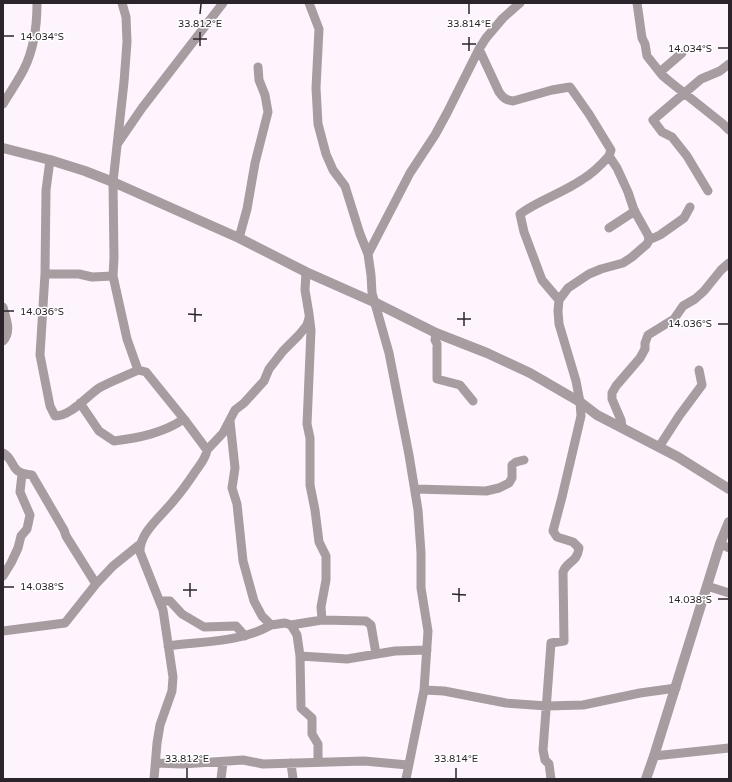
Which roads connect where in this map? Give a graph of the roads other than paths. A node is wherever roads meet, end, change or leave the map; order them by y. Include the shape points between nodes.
1 (36, 3) edge
2 (122, 3) edge
3 (224, 3) edge
4 (309, 3) edge
5 (520, 3) edge
6 (637, 3) edge
7 (479, 49) junction
8 (682, 53) dead end
9 (729, 64) edge
10 (258, 67) dead end
11 (660, 72) junction
12 (684, 94) junction
13 (3, 104) edge
14 (729, 130) edge
15 (117, 144) junction
16 (3, 148) edge
17 (608, 156) junction
18 (50, 160) junction
19 (113, 182) junction
20 (708, 191) dead end
21 (690, 207) dead end
22 (635, 211) junction
23 (609, 228) dead end
24 (239, 238) junction
25 (649, 240) junction
26 (368, 254) junction
27 (729, 264) edge
28 (306, 272) junction
29 (45, 274) junction
30 (114, 276) junction
31 (559, 300) junction
32 (376, 303) junction
33 (3, 307) edge
34 (310, 314) junction
35 (436, 333) junction
36 (3, 341) edge
37 (138, 370) junction
38 (699, 370) dead end
39 (473, 401) dead end
40 (580, 402) junction
41 (80, 403) junction
42 (184, 419) junction
43 (230, 421) junction
44 (622, 427) junction
45 (659, 447) junction
46 (207, 450) junction
47 (3, 453) edge
48 (524, 460) dead end
49 (22, 474) junction
50 (415, 489) junction
51 (729, 489) edge
52 (729, 522) edge
53 (139, 545) junction
54 (725, 546) edge
55 (3, 576) edge
56 (96, 584) junction
57 (707, 586) junction
58 (729, 593) edge
59 (160, 601) junction
60 (322, 620) junction
61 (271, 625) junction
62 (291, 625) junction
63 (3, 631) edge
64 (245, 636) junction
65 (168, 646) junction
66 (427, 650) junction
67 (376, 654) junction
68 (300, 656) junction
69 (676, 688) junction
70 (424, 690) junction
71 (547, 706) junction
72 (729, 748) edge
73 (654, 756) junction
74 (223, 762) junction
75 (318, 762) junction
76 (156, 763) junction
77 (291, 763) junction
78 (408, 764) junction
79 (154, 779) edge
80 (221, 779) edge
81 (293, 779) edge
82 (406, 779) edge
83 (551, 779) edge
84 (646, 779) edge

1 - 13 street via 37,17 33,41 24,69
2 - 15 street via 126,17 127,42
3 - 15 street
4 - 26 street via 319,29 316,88 318,124 326,154 344,186
5 - 7 street via 503,18
6 - 11 street via 647,56
7 - 17 street via 502,98 513,100 570,87 611,150
7 - 26 street via 438,130 410,172
8 - 11 street
9 - 12 street via 701,79
10 - 24 street via 268,112
11 - 12 street
12 - 14 street
12 - 20 street via 654,120 662,132 672,137 687,156
15 - 19 street
16 - 18 street
17 - 22 street via 617,168
17 - 31 street via 597,169 584,178 520,214 542,280
18 - 19 street
18 - 29 street via 46,190
19 - 24 street
19 - 30 street
21 - 25 street via 684,218
22 - 23 street
22 - 25 street
24 - 28 street
25 - 31 street via 642,250 623,263 601,268 576,282
26 - 32 street via 372,293
27 - 44 street via 704,291 683,306 674,319 648,335 640,358 612,393
28 - 32 street
28 - 34 street via 305,290
29 - 30 street
29 - 41 street via 40,355 50,406 55,416 59,416
30 - 37 street via 126,339
31 - 40 street via 559,324
32 - 35 street
32 - 50 street via 389,353
33 - 36 street via 8,331
34 - 43 street via 307,325 269,369 264,381 235,410
34 - 60 street via 307,424 310,438 310,485 319,542 326,556
35 - 39 street via 437,379 460,385
35 - 40 street via 530,373
37 - 41 street via 99,388
37 - 42 street via 146,372
38 - 45 street via 702,385
40 - 44 street via 597,415
40 - 71 street via 581,416 553,531 557,537 573,542 579,548 578,555 563,572 564,641 550,644
41 - 42 street via 99,431 114,442 142,437
42 - 46 street
43 - 46 street
43 - 61 street via 235,468 232,488 237,504 243,561 254,601 262,616
44 - 45 street
45 - 51 street
46 - 53 street via 207,454 179,494
47 - 49 street
48 - 50 street via 512,465 512,478 509,483 499,488 486,491
49 - 55 street via 20,492 30,515 27,529 20,536 18,548
49 - 56 street via 32,475
50 - 66 street via 421,553 421,588 428,631
52 - 54 street
53 - 56 street
53 - 59 street
54 - 57 street
56 - 63 street via 65,623
57 - 58 street
57 - 69 street
59 - 64 street via 170,601 182,614 204,627 236,626
59 - 65 street
60 - 62 street
60 - 67 street via 366,621 371,625
61 - 62 street
61 - 64 street
62 - 68 street via 297,635
64 - 65 street
65 - 76 street via 173,677 172,691 160,725
66 - 67 street
66 - 70 street
67 - 68 street via 347,659
68 - 75 street via 301,708 312,718 312,734 318,744
69 - 71 street via 583,706
69 - 73 street
70 - 71 street via 444,691 506,703
70 - 78 street
71 - 83 street via 543,750 545,760 549,764
72 - 73 street
73 - 84 street
74 - 76 street
74 - 77 street via 243,760 263,764
74 - 80 street
75 - 77 street
75 - 78 street via 364,761
76 - 79 street
77 - 81 street
78 - 82 street

